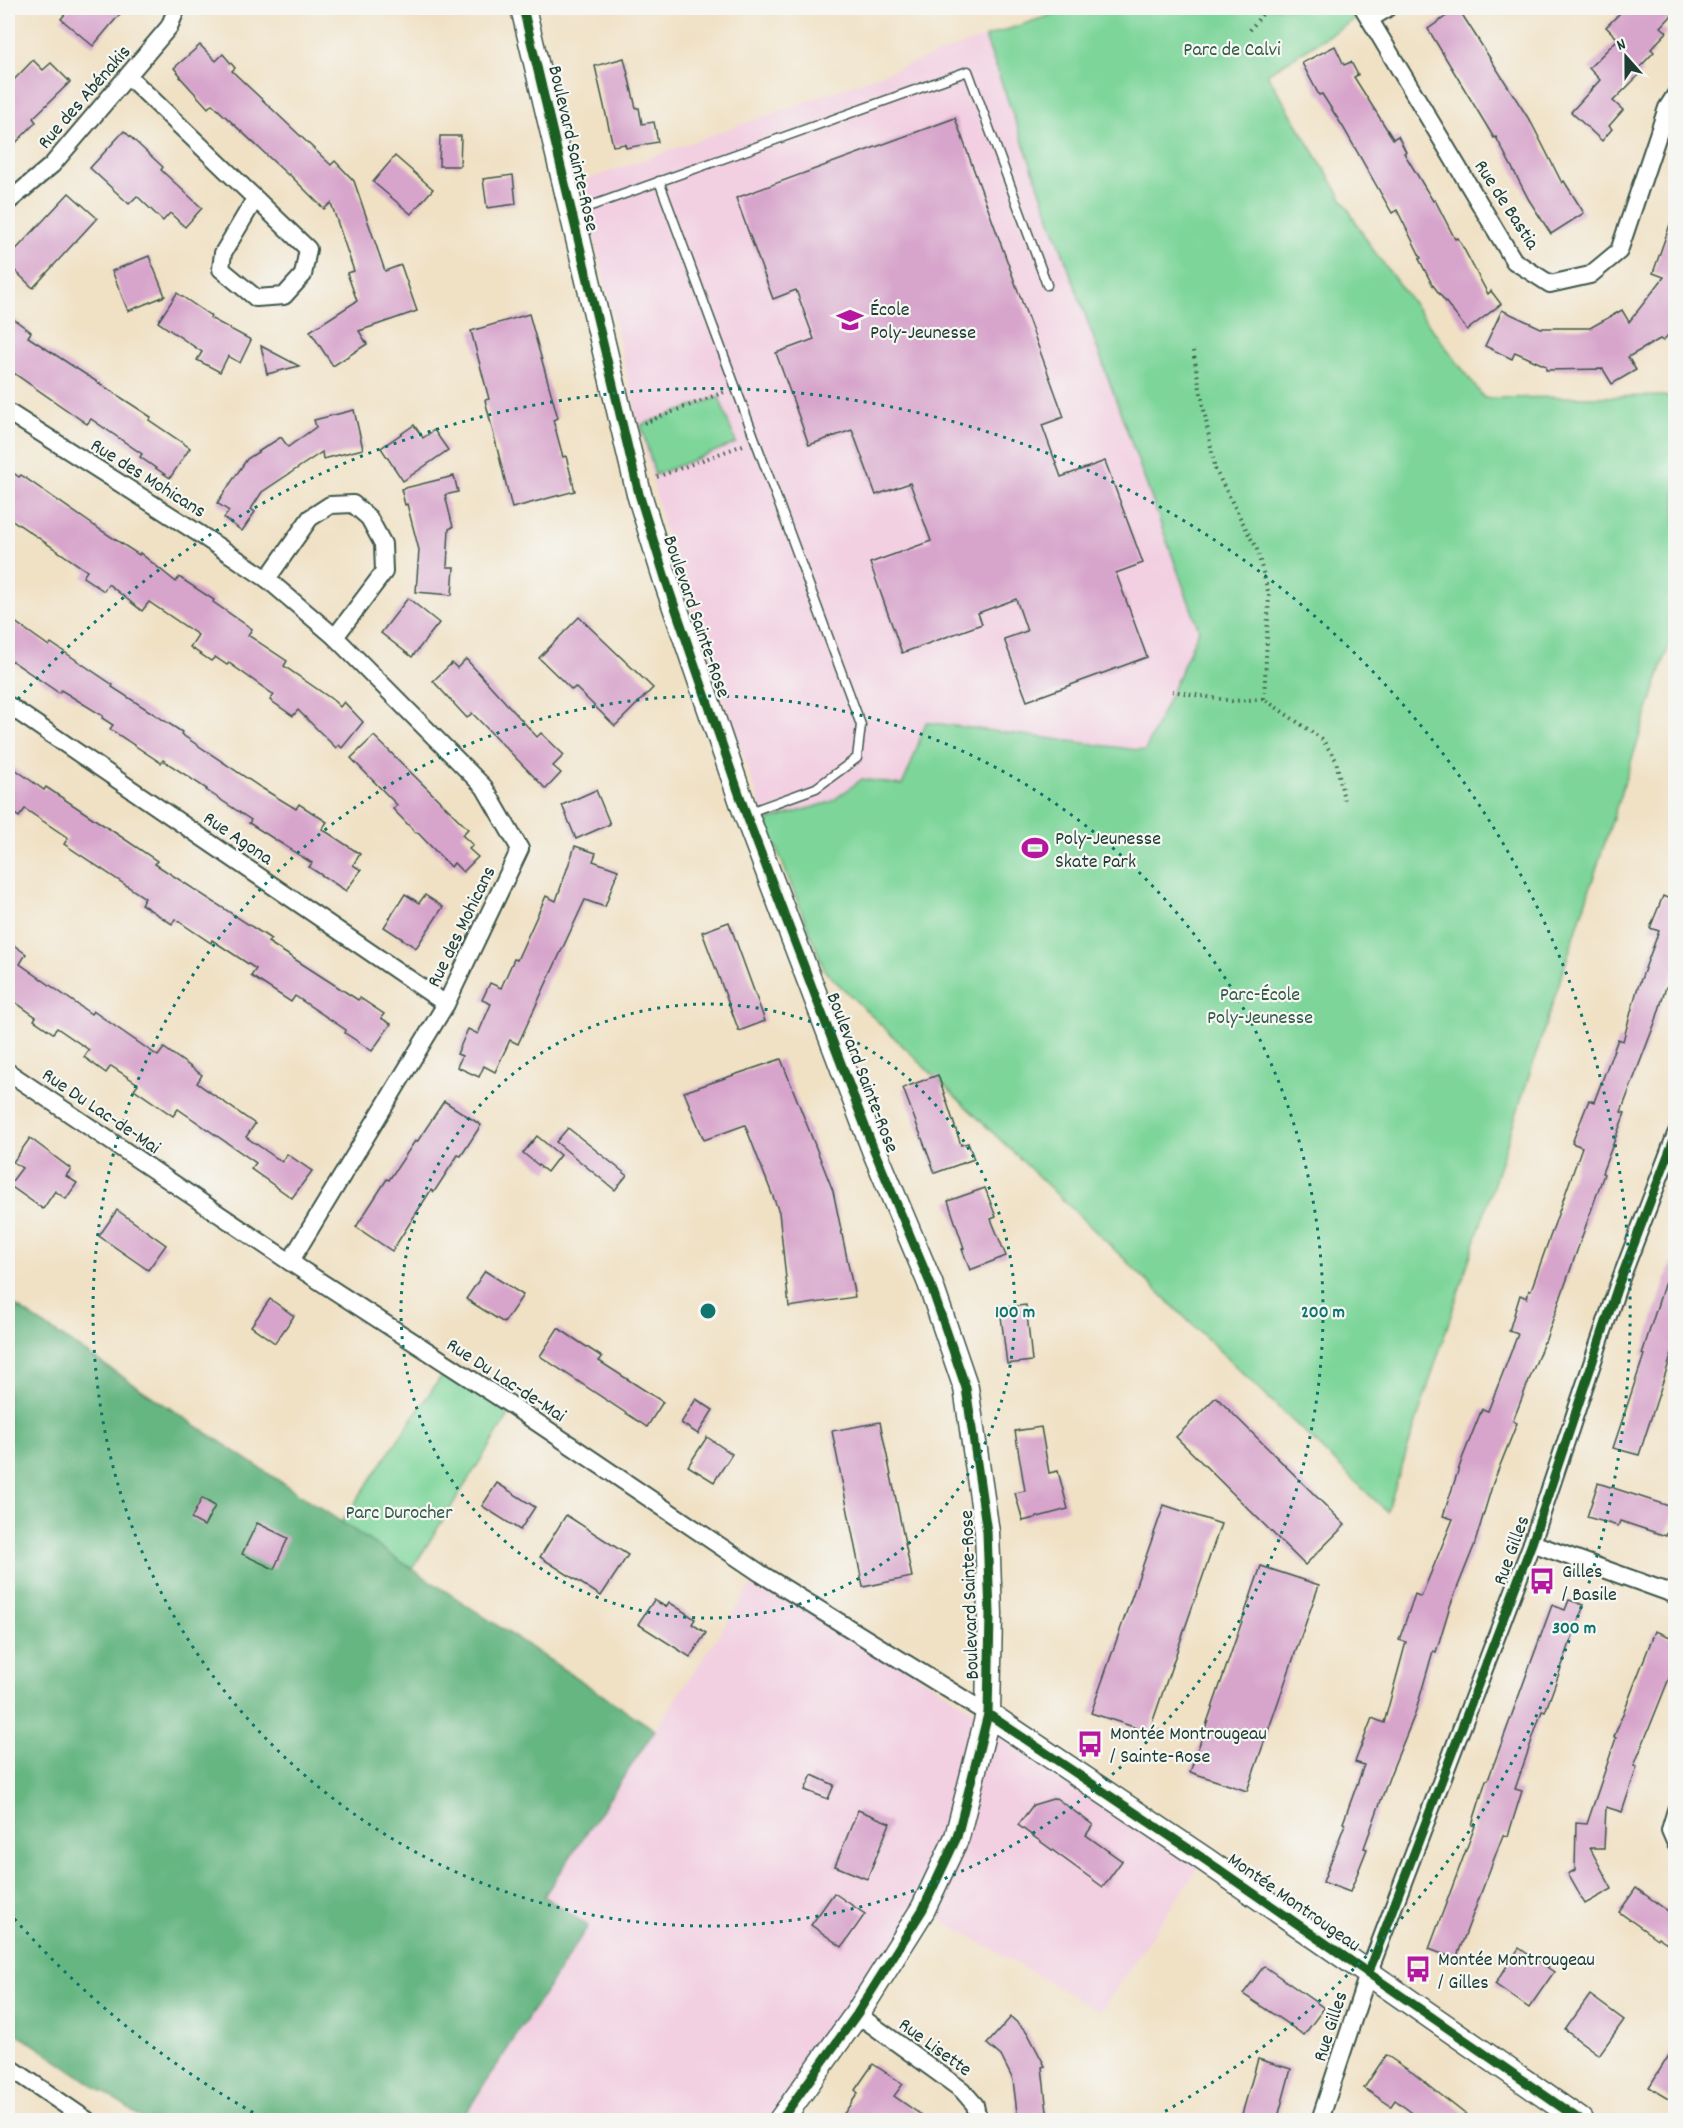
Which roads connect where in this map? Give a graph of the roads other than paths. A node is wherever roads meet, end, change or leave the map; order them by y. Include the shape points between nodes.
1 (177, 8) edge
2 (523, 8) edge
3 (1388, 8) edge
4 (1367, 13) edge
5 (128, 76) junction
6 (1676, 94) edge
7 (659, 181) junction
8 (255, 199) junction
9 (8, 202) edge
10 (571, 213) junction
11 (1047, 285) dead end
12 (8, 412) edge
13 (267, 579) junction
14 (335, 637) junction
15 (8, 705) edge
16 (746, 814) junction
17 (446, 1004) junction
18 (8, 1072) edge
19 (1676, 1134) edge
20 (290, 1262) junction
21 (1532, 1543) junction
22 (1676, 1595) edge
23 (988, 1714) junction
24 (1676, 1810) edge
25 (1676, 1844) edge
26 (1368, 1974) junction
27 (857, 2014) junction
28 (8, 2066) edge
29 (87, 2121) edge
30 (781, 2121) edge
31 (978, 2121) edge
32 (1320, 2121) edge
33 (1580, 2121) edge

1 - 5 street, Rue des Abénakis via 169,27
2 - 10 street, Boulevard Sainte-Rose
3 - 4 street, Rue de Bastia
4 - 6 street, Rue de Bastia via 1514,261 1550,284 1590,275 1619,251 1667,108
5 - 8 street
5 - 9 street, Rue des Abénakis via 52,165
7 - 10 lane
7 - 11 lane via 968,71
7 - 16 lane via 861,725 856,758 816,788
8 - 8 street via 223,253 221,269 256,298 284,296 303,275 308,249
10 - 16 street, Boulevard Sainte-Rose via 637,485
12 - 13 street, Rue des Mohicans
13 - 14 street, Rue des Mohicans
13 - 14 street via 310,518 330,505 353,504 369,518 382,544 384,572
14 - 17 street, Rue des Mohicans via 484,786 520,849
15 - 17 street, Rue Agona
16 - 23 street, Boulevard Sainte-Rose via 874,1150 930,1283 966,1388 987,1532
17 - 20 street, Rue des Mohicans
18 - 20 street, Rue Du Lac-de-Mai
19 - 21 street, Rue Gilles via 1618,1286
20 - 23 street, Rue Du Lac-de-Mai via 760,1573
21 - 22 street
21 - 26 street, Rue Gilles
23 - 26 street, Montée Montrougeau
23 - 27 street, Boulevard Sainte-Rose via 957,1837 923,1909
24 - 25 street via 1670,1830
26 - 32 street, Rue Gilles
26 - 33 street, Montée Montrougeau
27 - 30 street, Boulevard Sainte-Rose
27 - 31 street, Rue Lisette via 962,2090 975,2105
28 - 29 street

